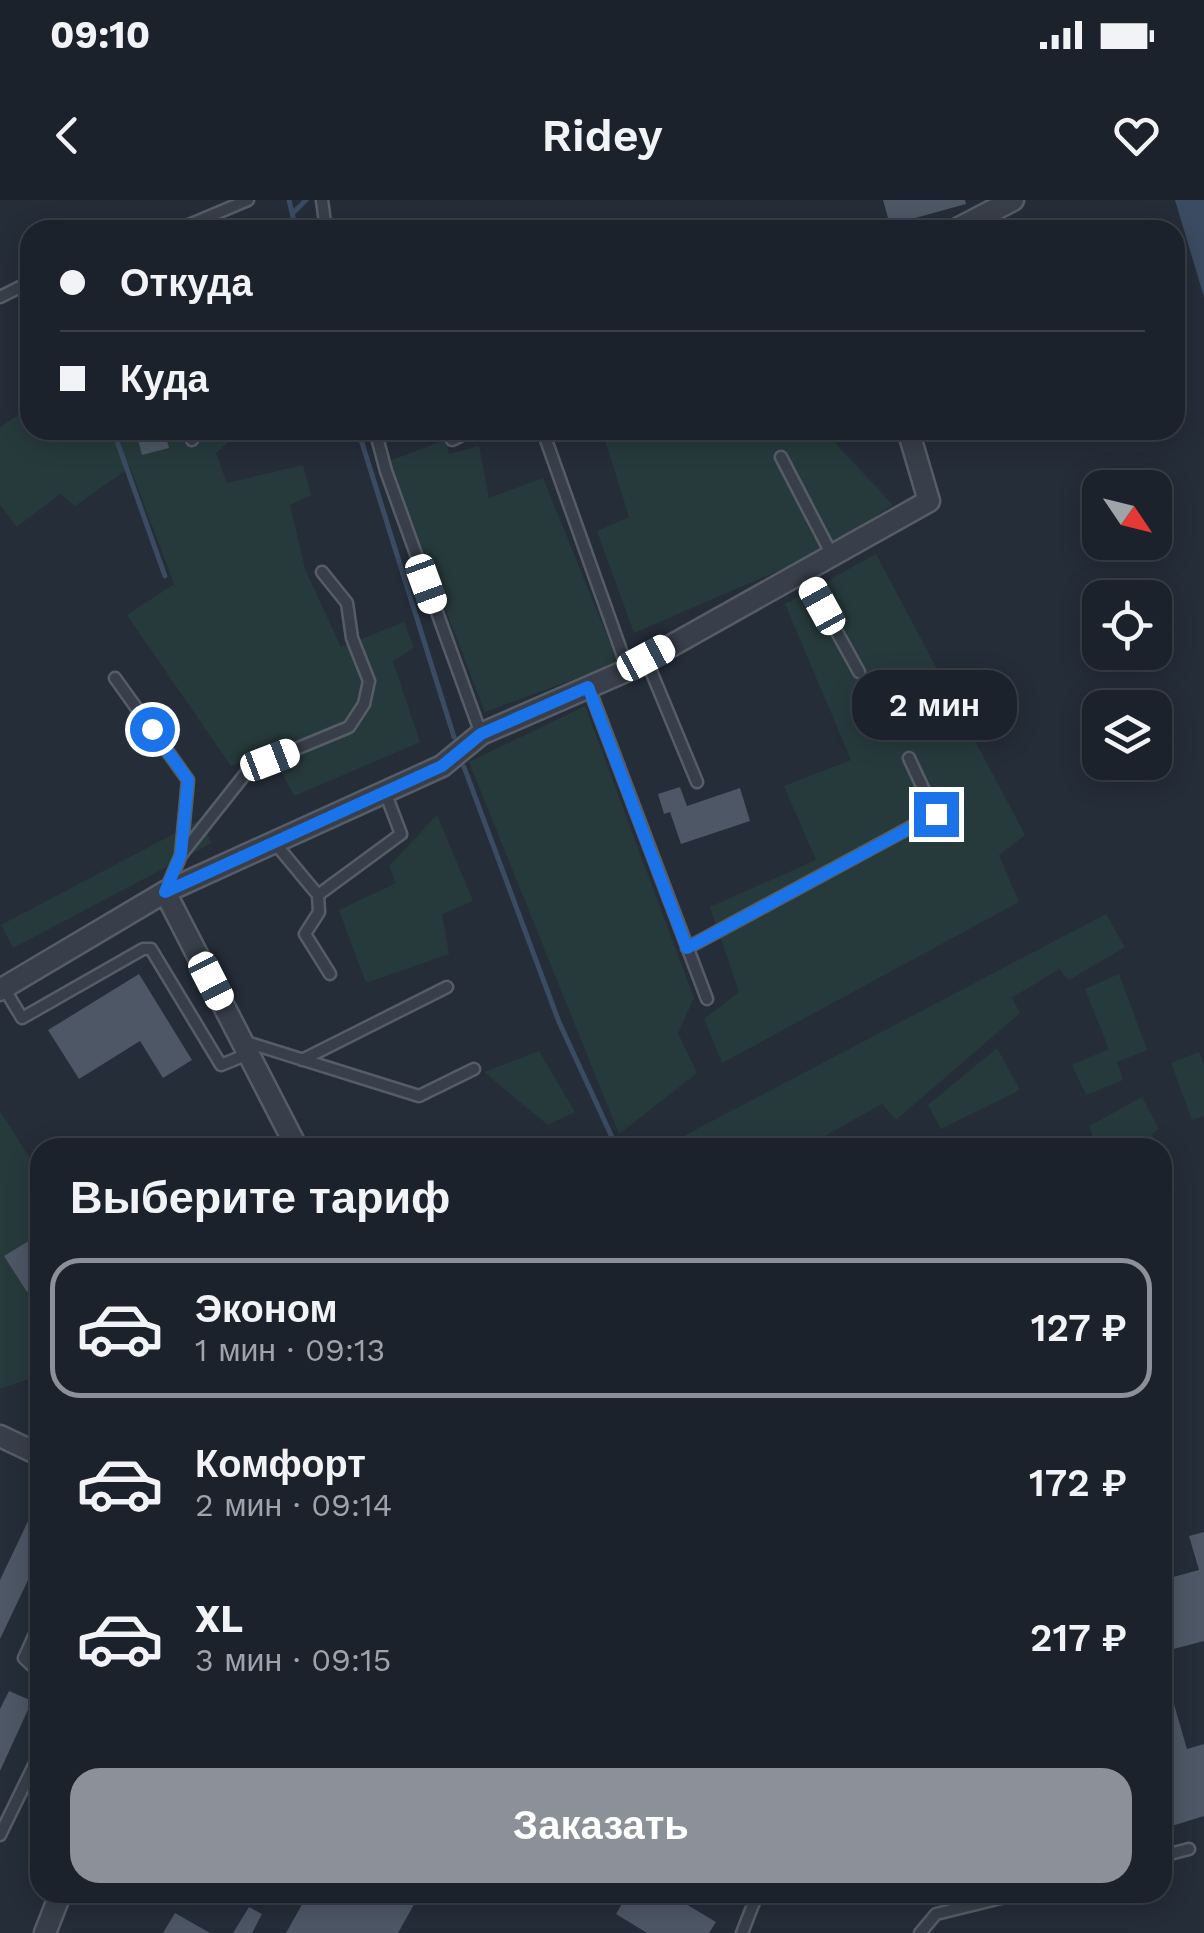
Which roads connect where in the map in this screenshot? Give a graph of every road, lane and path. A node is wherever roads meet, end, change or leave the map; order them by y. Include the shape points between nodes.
1 (248, 200) edge
2 (1013, 200) edge
3 (201, 220) edge
4 (974, 220) edge
5 (378, 440) edge
6 (546, 440) edge
7 (911, 440) edge
8 (781, 456) dead end
9 (832, 556) junction
10 (322, 572) dead end
11 (804, 572) junction
12 (637, 664) junction
13 (859, 672) dead end
14 (115, 678) dead end
15 (588, 687) junction
16 (481, 734) junction
17 (909, 758) dead end
18 (696, 782) dead end
19 (385, 792) junction
20 (274, 842) junction
21 (181, 854) junction
22 (165, 892) junction
23 (318, 894) junction
24 (687, 948) junction
25 (330, 974) dead end
26 (447, 987) dead end
27 (2, 988) edge
28 (707, 998) dead end
29 (245, 1047) junction
30 (302, 1060) junction
31 (474, 1068) dead end
32 (291, 1138) edge
33 (0, 1436) edge
34 (30, 1450) edge
35 (30, 1774) edge
36 (0, 1835) edge
37 (1189, 1850) dead end
38 (1172, 1854) edge
39 (56, 1903) edge
40 (754, 1903) edge
41 (980, 1903) edge
42 (45, 1933) edge
43 (742, 1933) edge
44 (920, 1933) edge

1 - 3 lane
2 - 4 street
5 - 16 lane
6 - 12 lane
7 - 9 street via 930,501
8 - 9 lane
9 - 11 street
10 - 21 lane via 346,602 369,681 364,704 350,727 250,768
11 - 12 street
11 - 13 lane
12 - 15 street
12 - 18 lane
14 - 21 lane via 188,780
15 - 16 street
15 - 24 lane
16 - 19 street via 442,766
17 - 24 lane via 936,814
19 - 20 street
19 - 23 lane via 401,834
20 - 22 street
20 - 23 lane
21 - 22 lane
22 - 27 street
22 - 29 street
23 - 25 lane via 319,912 305,934
24 - 28 lane
26 - 30 lane
27 - 29 lane via 22,1018 152,949 222,1065
29 - 30 lane
29 - 32 street
30 - 31 lane via 420,1096
33 - 34 street
35 - 36 lane
37 - 38 lane
39 - 42 street
40 - 43 lane
41 - 44 lane via 936,1914

